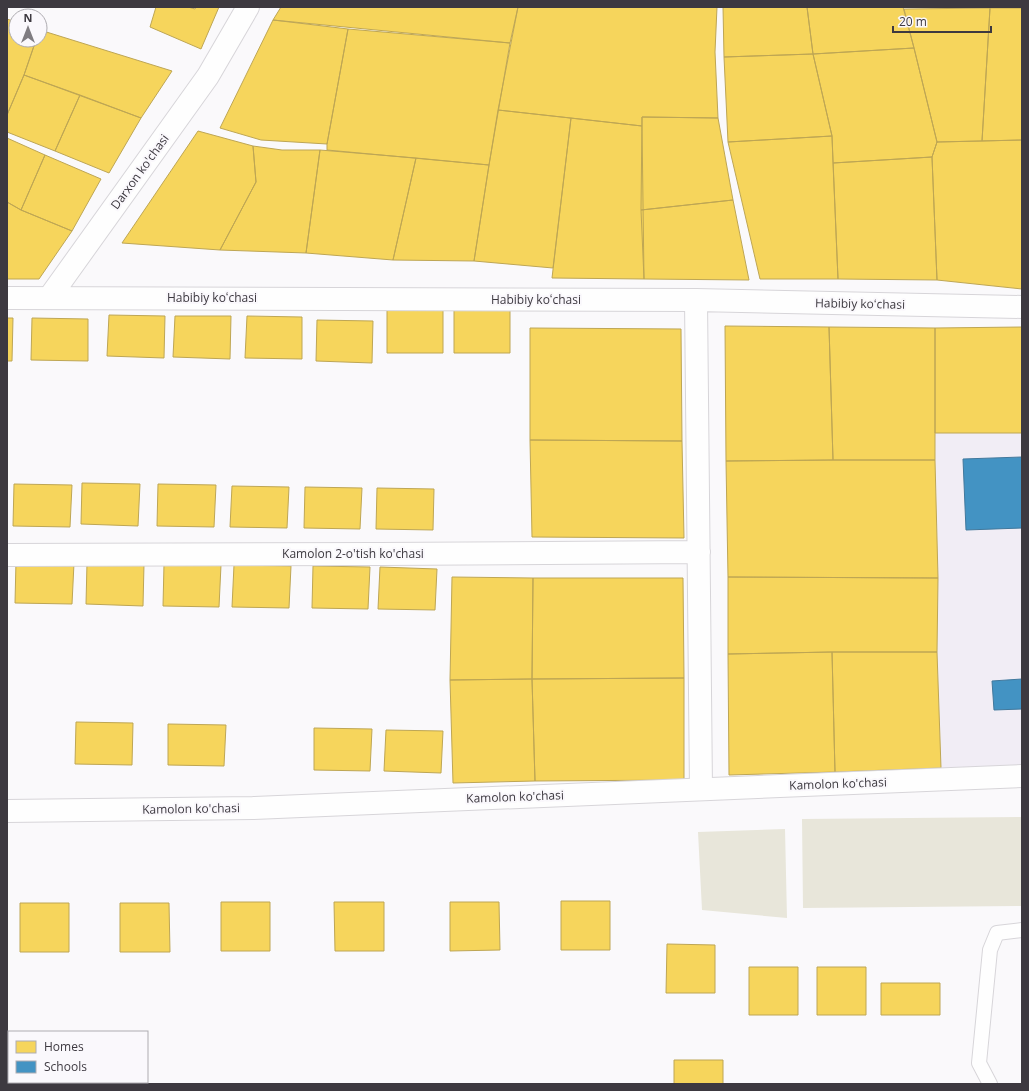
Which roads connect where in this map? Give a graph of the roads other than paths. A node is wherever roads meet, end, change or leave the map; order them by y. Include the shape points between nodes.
1 (248, 7) edge
2 (7, 298) edge
3 (50, 298) junction
4 (696, 300) junction
5 (1022, 306) edge
6 (698, 552) junction
7 (7, 555) edge
8 (1022, 776) edge
9 (701, 789) junction
10 (7, 811) edge
11 (1022, 930) edge
12 (990, 1084) edge

1 - 3 street, Darxon ko'chasi via 208,76
2 - 3 street
3 - 4 street, Habibiy koʻchasi
4 - 5 street, Habibiy koʻchasi
4 - 6 street
6 - 7 street, Kamolon 2-o'tish ko'chasi
6 - 9 street
8 - 9 street, Kamolon ko'chasi
9 - 10 street, Kamolon ko'chasi via 253,808
11 - 12 lane via 997,933 990,950 978,1063

